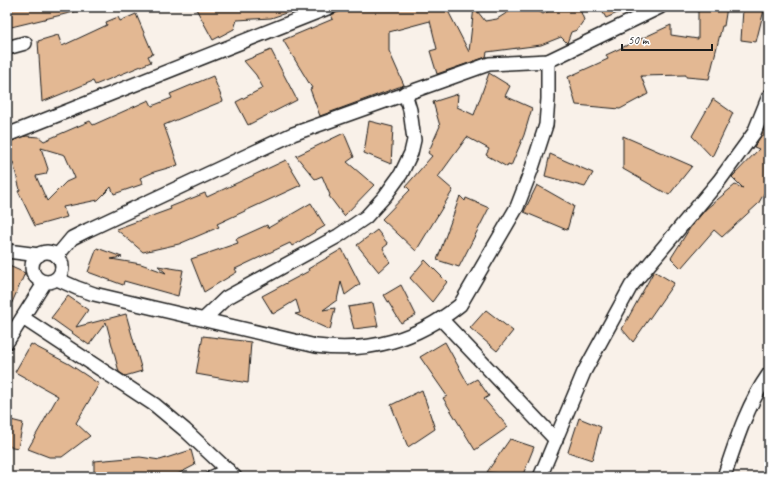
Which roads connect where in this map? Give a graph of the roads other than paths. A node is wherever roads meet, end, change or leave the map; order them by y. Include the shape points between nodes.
1 (330, 7) edge
2 (660, 7) edge
3 (26, 43) dead end
4 (7, 48) edge
5 (548, 61) junction
6 (405, 93) junction
7 (769, 96) edge
8 (7, 135) edge
9 (7, 251) edge
10 (39, 255) junction
11 (57, 256) junction
12 (51, 281) junction
13 (23, 318) junction
14 (204, 319) junction
15 (441, 319) junction
16 (7, 342) edge
17 (769, 374) edge
18 (556, 440) junction
19 (232, 474) edge
20 (213, 477) edge
21 (540, 477) edge
22 (724, 477) edge

1 - 8 street
2 - 5 street
3 - 4 street
5 - 6 street via 488,64
5 - 15 street via 546,125 517,207 460,305
6 - 11 street via 292,134 72,238
6 - 14 street via 414,140 401,174 385,196 366,217 338,236 226,298
7 - 18 street via 754,133 719,181 631,286 584,372
9 - 10 street
10 - 11 street via 48,252
10 - 12 street via 33,262 33,272 38,280
11 - 12 street via 62,265 60,275
12 - 13 street
12 - 14 street via 94,294
13 - 16 street
13 - 19 street via 155,405
14 - 15 street via 316,346 341,349 389,343
15 - 18 street
17 - 22 street via 757,391
18 - 21 street
19 - 20 street

